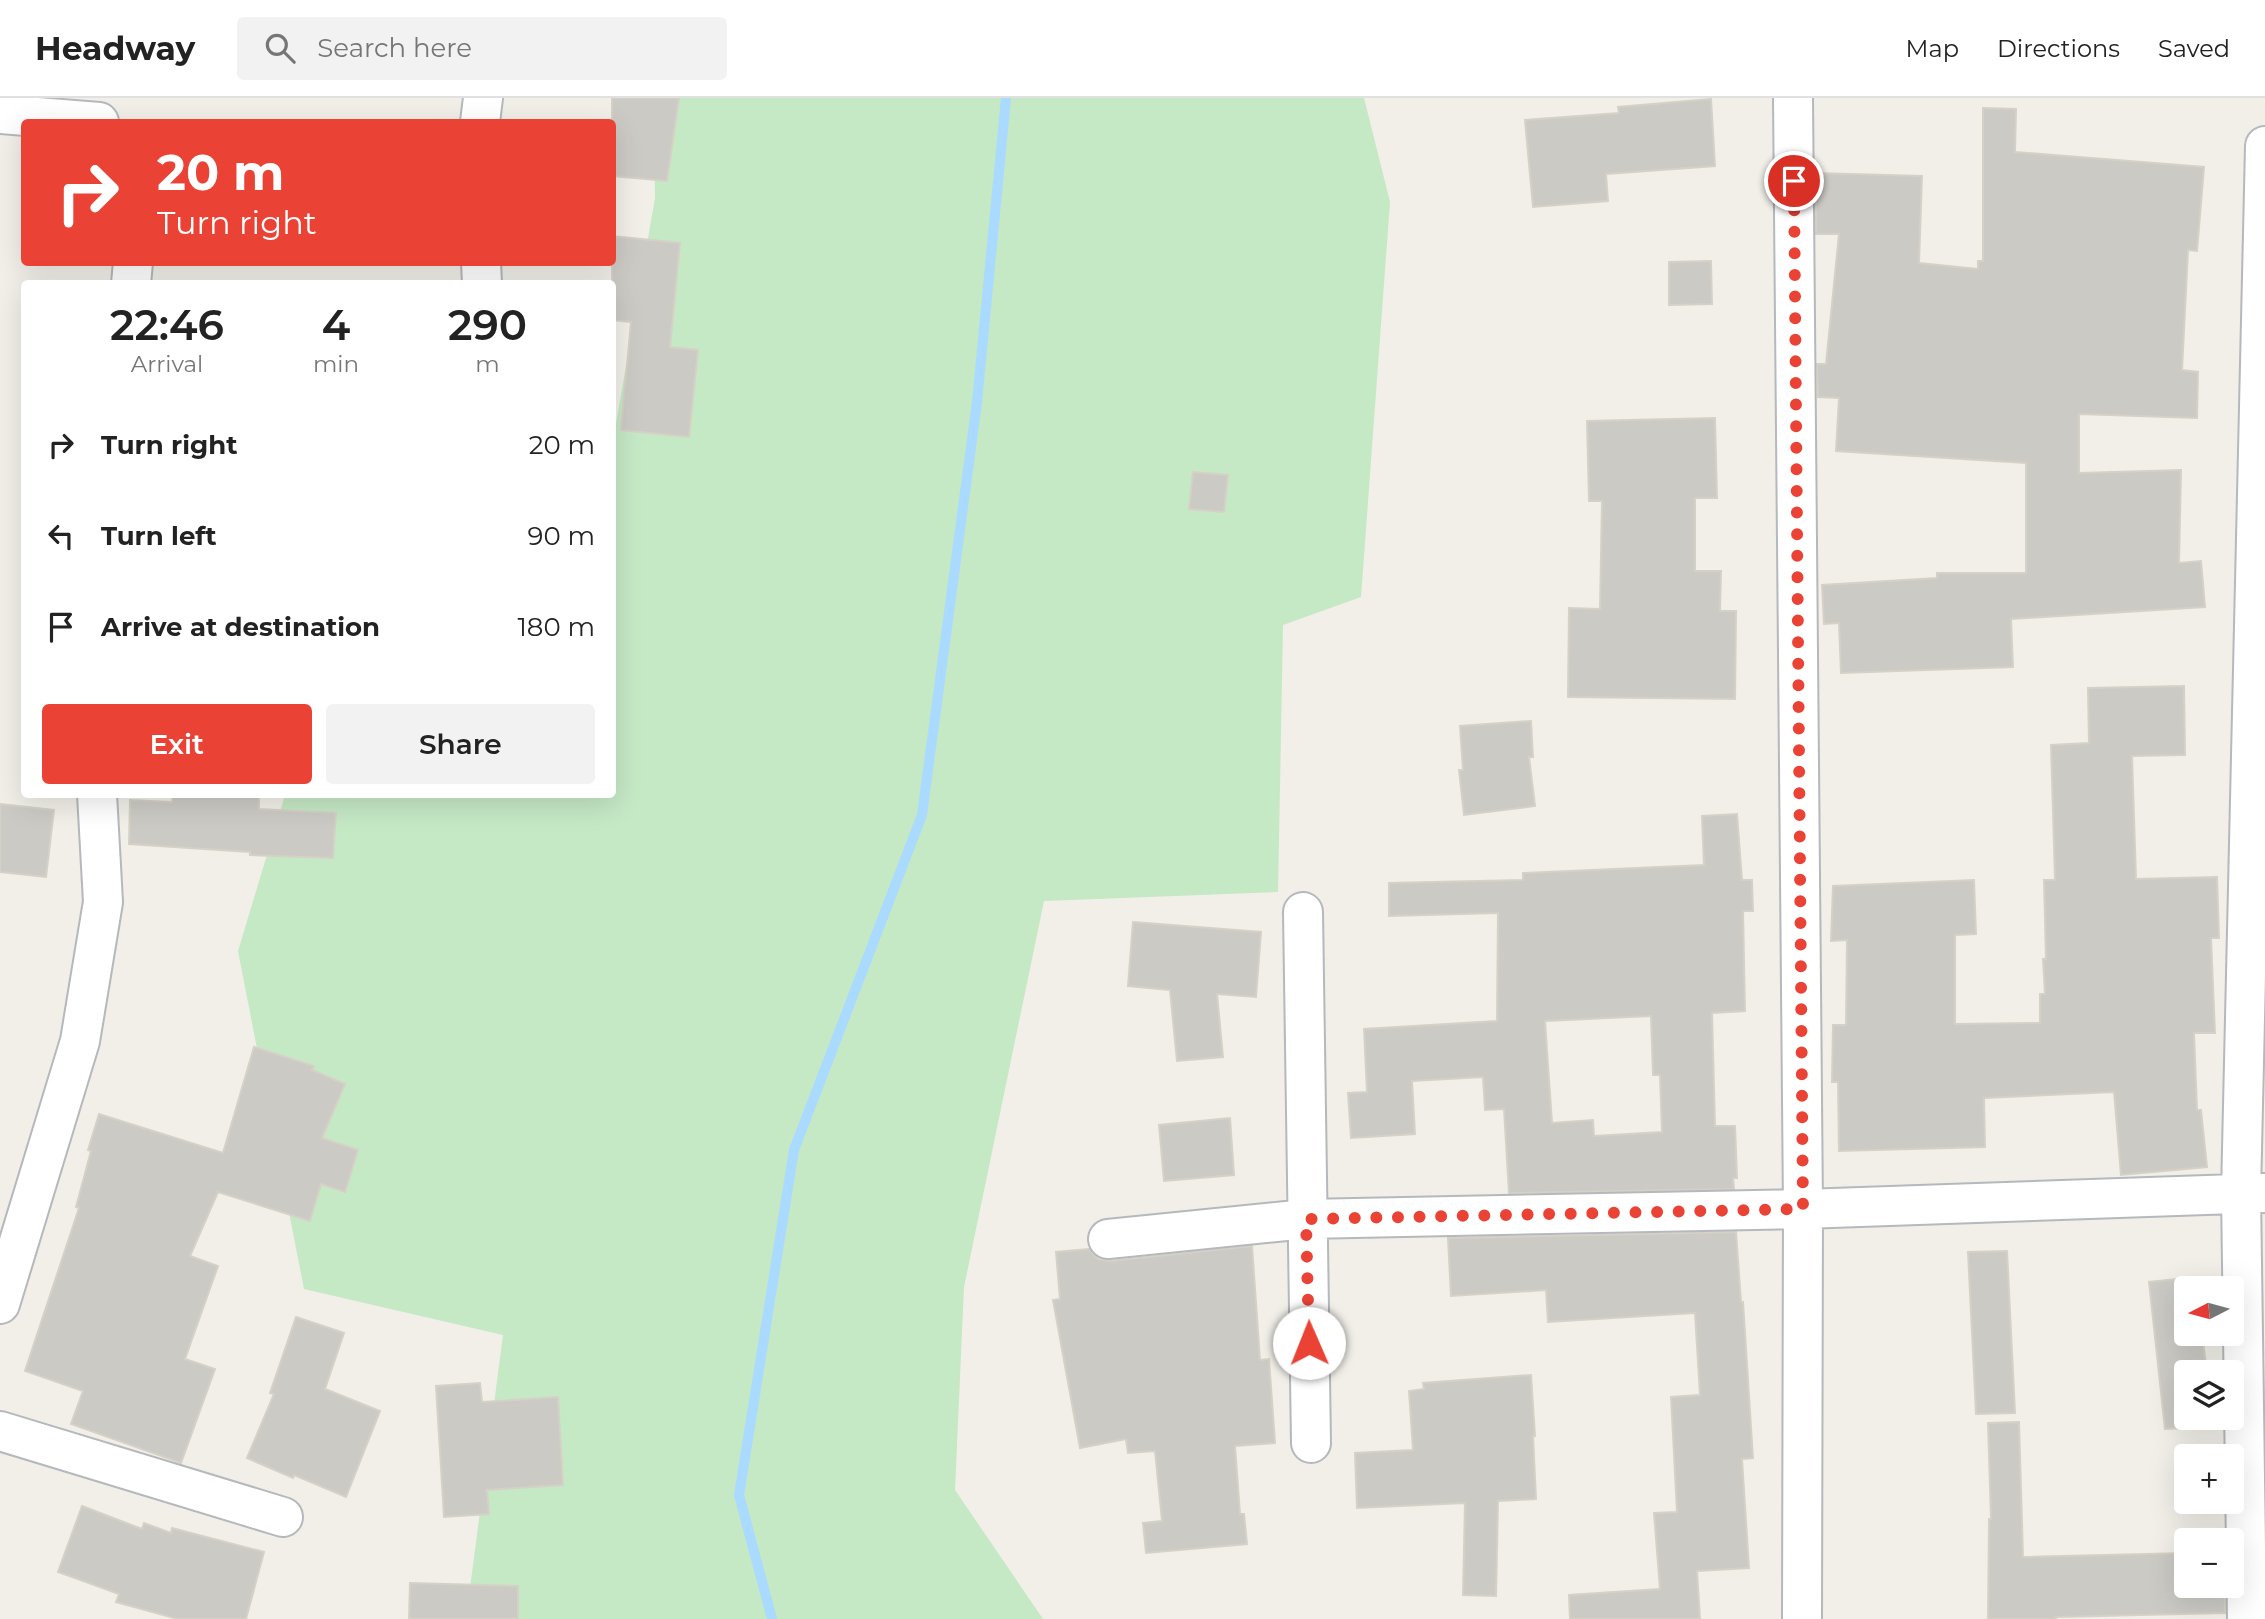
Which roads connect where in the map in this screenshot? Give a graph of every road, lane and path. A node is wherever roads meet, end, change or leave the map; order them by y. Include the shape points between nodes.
1 (483, 98) edge
2 (1793, 98) edge
3 (85, 113) edge
4 (0, 114) edge
5 (481, 119) edge
6 (2265, 146) edge
7 (97, 798) edge
8 (1304, 912) dead end
9 (2253, 1193) edge
10 (1803, 1209) junction
11 (1306, 1219) junction
12 (1108, 1239) dead end
13 (0, 1304) edge
14 (0, 1431) edge
15 (1311, 1443) dead end
16 (283, 1517) dead end
17 (1802, 1619) edge
18 (2247, 1619) edge

1 - 5 street
2 - 10 street
3 - 4 street
6 - 9 street
7 - 13 street via 103,902 80,1041
8 - 11 street
9 - 10 street
9 - 18 street
10 - 11 street
10 - 17 street
11 - 12 street
11 - 15 street
14 - 16 street

